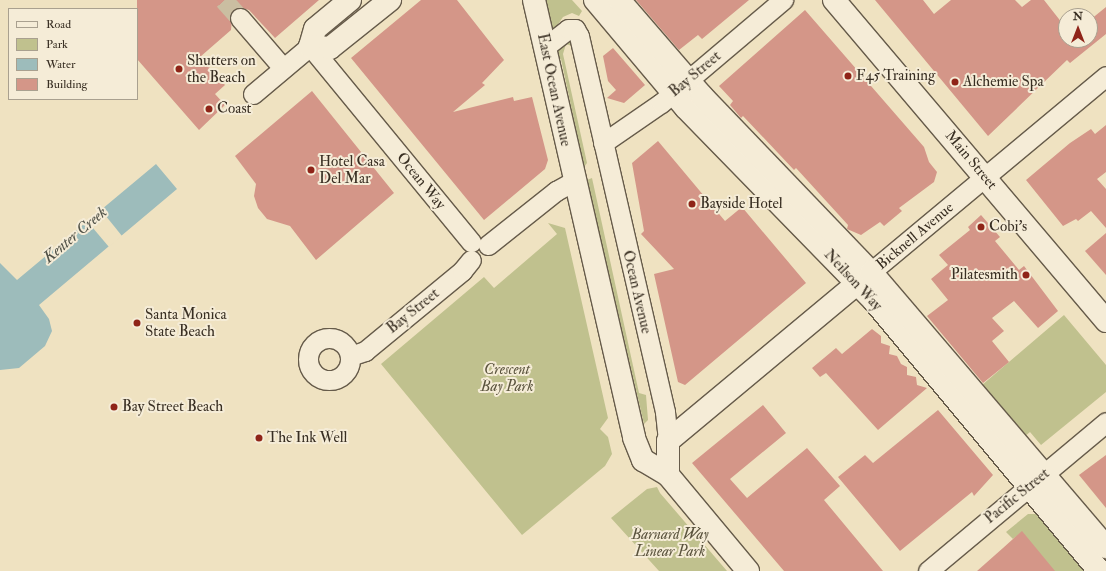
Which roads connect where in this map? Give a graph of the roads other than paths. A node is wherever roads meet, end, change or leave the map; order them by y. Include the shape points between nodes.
1 (350, 0) edge
2 (534, 0) edge
3 (595, 0) edge
4 (619, 0) edge
5 (783, 0) edge
6 (834, 0) edge
7 (384, 2) edge
8 (240, 18) tunnel mouth
9 (310, 46) junction
10 (545, 47) junction
11 (283, 68) junction
12 (1106, 76) edge
13 (680, 87) junction
14 (253, 94) dead end
15 (603, 143) junction
16 (986, 176) junction
17 (574, 181) junction
18 (477, 249) junction
19 (864, 278) junction
20 (1106, 321) edge
21 (350, 356) dead end
22 (1106, 422) edge
23 (668, 440) junction
24 (668, 475) junction
25 (1036, 480) junction
26 (1106, 547) edge
27 (748, 571) edge
28 (928, 571) edge
29 (1099, 571) edge

1 - 9 street via 315,29
2 - 10 street, East Ocean Avenue
3 - 13 street, Neilson Way
4 - 13 street, Neilson Way
5 - 13 street, Bay Street
6 - 16 street, Main Street
7 - 9 street via 330,48
8 - 11 street
9 - 11 street
9 - 18 street, Ocean Way
10 - 15 street, Ocean Avenue via 564,30 575,29 579,36
10 - 17 street, East Ocean Avenue
11 - 14 street
12 - 16 street, Bicknell Avenue
13 - 15 street, Bay Street via 630,128
13 - 19 street, Neilson Way
15 - 23 street, Ocean Avenue via 665,412
16 - 19 street, Bicknell Avenue
16 - 20 street, Main Street
17 - 18 street, Bay Street via 556,191
17 - 24 street via 625,402 643,460
18 - 21 street, Bay Street via 462,271 365,351
19 - 23 street, Bicknell Avenue
19 - 25 street, Neilson Way
22 - 25 street, Pacific Street
23 - 24 street
24 - 27 street
25 - 26 street, Neilson Way
25 - 28 street, Pacific Street
25 - 29 street, Neilson Way

